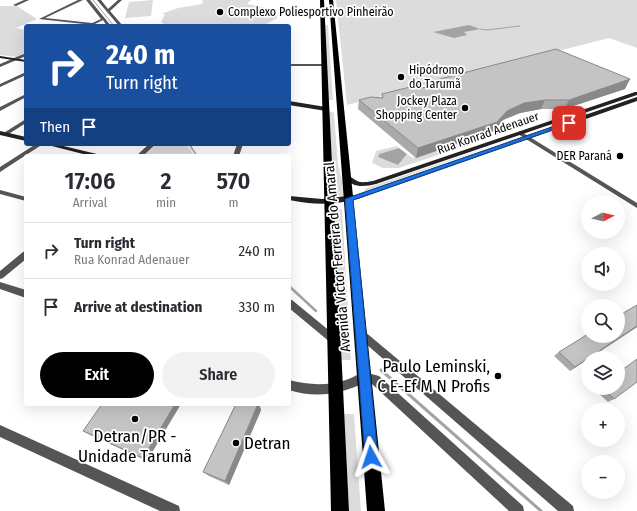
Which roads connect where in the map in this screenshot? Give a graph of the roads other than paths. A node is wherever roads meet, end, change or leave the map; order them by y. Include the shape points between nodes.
1 (27, 0) edge
2 (88, 0) edge
3 (99, 0) edge
4 (120, 0) edge
5 (322, 0) edge
6 (331, 0) edge
7 (80, 1) edge
8 (15, 4) dead end
9 (114, 5) junction
10 (105, 7) junction
11 (108, 11) junction
12 (104, 20) junction
13 (323, 22) junction
14 (333, 22) junction
15 (82, 24) edge
16 (93, 24) edge
17 (107, 24) edge
18 (119, 24) edge
19 (24, 55) edge
20 (0, 57) edge
21 (15, 59) junction
22 (24, 61) edge
23 (291, 65) edge
24 (324, 65) junction
25 (0, 66) edge
26 (24, 74) edge
27 (0, 86) edge
28 (637, 93) edge
29 (24, 96) edge
30 (637, 99) edge
31 (291, 103) edge
32 (326, 108) junction
33 (0, 109) edge
34 (342, 118) junction
35 (24, 123) edge
36 (2, 133) edge
37 (520, 134) junction
38 (24, 138) edge
39 (527, 138) junction
40 (37, 146) edge
41 (56, 146) edge
42 (151, 146) edge
43 (24, 154) edge
44 (25, 154) edge
45 (90, 154) edge
46 (141, 154) edge
47 (0, 170) edge
48 (347, 177) junction
49 (0, 192) edge
50 (24, 198) edge
51 (291, 198) edge
52 (349, 199) junction
53 (329, 202) junction
54 (637, 206) edge
55 (24, 256) edge
56 (0, 276) edge
57 (0, 285) edge
58 (24, 293) edge
59 (291, 305) edge
60 (361, 334) junction
61 (334, 340) junction
62 (364, 377) junction
63 (291, 385) edge
64 (336, 388) junction
65 (0, 431) edge
66 (174, 511) edge
67 (340, 511) edge
68 (376, 511) edge
69 (518, 511) edge
70 (568, 511) edge

1 - 8 street
2 - 7 street
2 - 12 street
3 - 10 street
4 - 9 street
5 - 13 highway, Avenida Victor Ferreira do Amaral
6 - 14 highway, Avenida Victor Ferreira do Amaral
7 - 15 street via 41,19
9 - 10 street
9 - 11 street
10 - 11 street
11 - 18 street
12 - 16 street
12 - 17 street
13 - 14 highway
13 - 24 highway, Avenida Victor Ferreira do Amaral
14 - 34 highway, Avenida Victor Ferreira do Amaral
19 - 21 street
20 - 21 main road
21 - 22 main road
21 - 25 street
23 - 24 street
24 - 32 highway, Avenida Victor Ferreira do Amaral
26 - 27 street
28 - 37 main road, Rua Konrad Adenauer
29 - 33 street
30 - 39 main road, Rua Konrad Adenauer
31 - 32 main road
32 - 34 highway
32 - 53 highway, Avenida Victor Ferreira do Amaral
34 - 48 highway, Avenida Victor Ferreira do Amaral
35 - 36 street
36 - 38 main road
37 - 39 street
37 - 48 main road, Rua Konrad Adenauer via 374,183 357,184
39 - 52 main road, Rua Konrad Adenauer
39 - 54 street
40 - 44 street
41 - 45 main road
42 - 46 street
43 - 47 street
48 - 52 highway, Avenida Victor Ferreira do Amaral
49 - 50 street
51 - 53 main road, Rua Konrad Adenauer via 314,203
52 - 53 main road, Rua Konrad Adenauer
52 - 60 highway, Avenida Victor Ferreira do Amaral
53 - 61 highway, Avenida Victor Ferreira do Amaral
55 - 56 street
57 - 58 street
59 - 61 street
60 - 62 highway, Avenida Victor Ferreira do Amaral
60 - 70 street
61 - 64 highway, Avenida Victor Ferreira do Amaral
62 - 64 street
62 - 68 highway, Avenida Victor Ferreira do Amaral
62 - 69 street via 374,380
63 - 64 street via 316,390
64 - 67 highway, Avenida Victor Ferreira do Amaral
65 - 66 street

